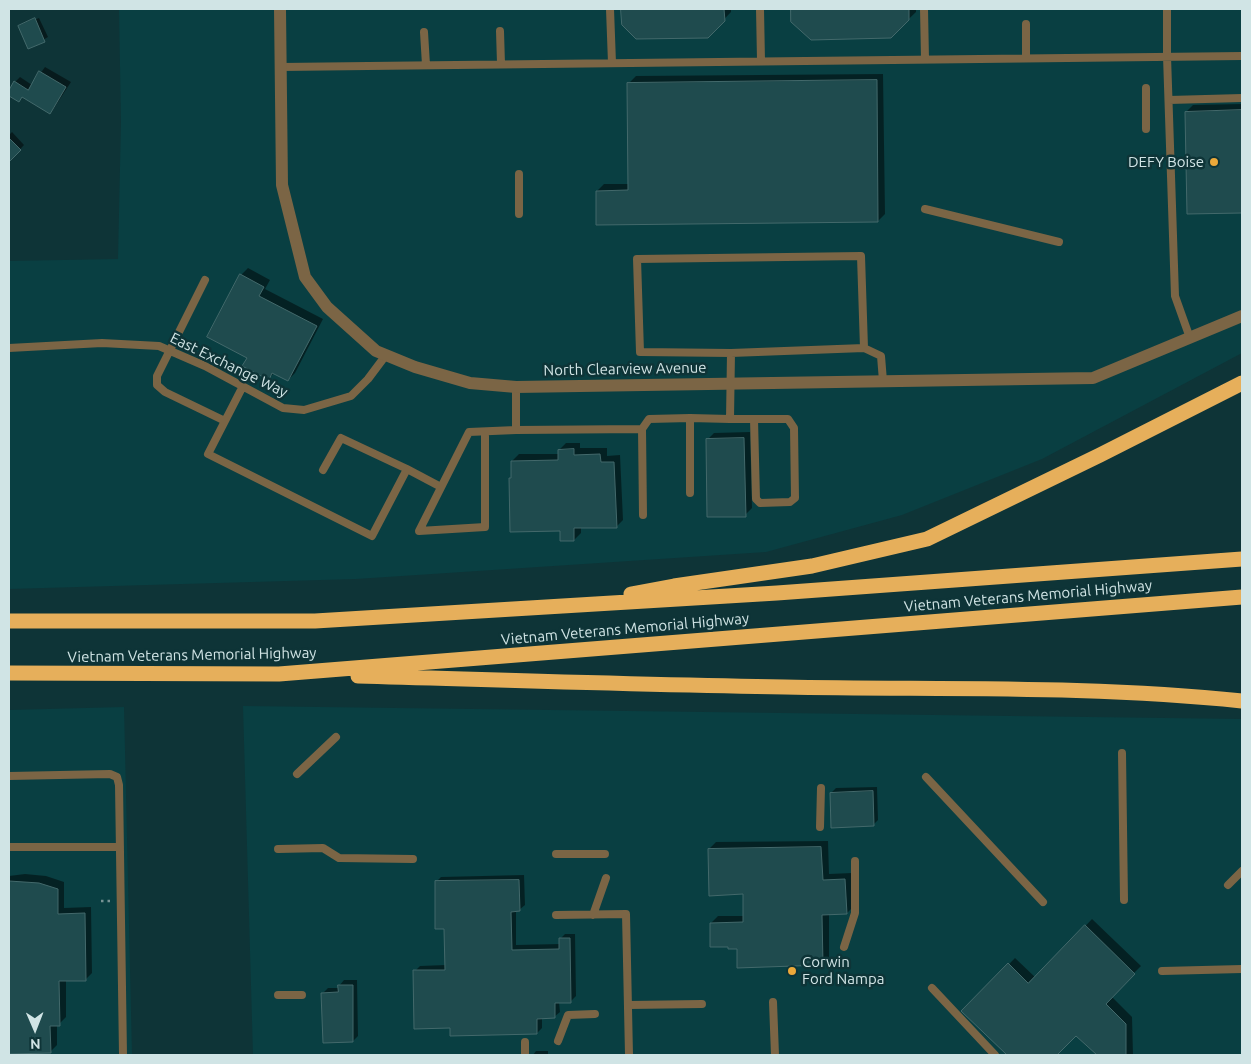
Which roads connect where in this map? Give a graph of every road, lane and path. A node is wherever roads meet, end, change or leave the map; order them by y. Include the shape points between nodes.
1 (280, 9) edge
2 (610, 9) edge
3 (760, 9) edge
4 (924, 9) edge
5 (1168, 9) edge
6 (1026, 24) dead end
7 (500, 31) dead end
8 (424, 32) dead end
9 (1167, 56) junction
10 (1242, 56) edge
11 (1026, 58) junction
12 (925, 59) junction
13 (761, 61) junction
14 (612, 63) junction
15 (501, 64) junction
16 (426, 65) junction
17 (281, 67) junction
18 (1146, 88) dead end
19 (1242, 98) edge
20 (1169, 100) junction
21 (1146, 129) dead end
22 (519, 174) dead end
23 (925, 209) dead end
24 (520, 214) dead end
25 (1059, 242) dead end
26 (206, 280) dead end
27 (1242, 316) edge
28 (1190, 338) junction
29 (9, 348) edge
30 (864, 348) junction
31 (170, 350) junction
32 (731, 353) junction
33 (386, 355) junction
34 (884, 381) junction
35 (731, 383) junction
36 (1242, 383) edge
37 (243, 386) junction
38 (516, 387) junction
39 (690, 418) junction
40 (730, 419) junction
41 (754, 419) junction
42 (225, 422) junction
43 (642, 429) junction
44 (516, 430) junction
45 (485, 432) junction
46 (323, 470) dead end
47 (406, 470) junction
48 (441, 487) junction
49 (690, 493) dead end
50 (643, 515) dead end
51 (1242, 559) edge
52 (1242, 597) edge
53 (572, 606) junction
54 (9, 621) edge
55 (9, 673) edge
56 (279, 674) junction
57 (1242, 701) edge
58 (336, 737) dead end
59 (1122, 753) dead end
60 (297, 774) dead end
61 (9, 776) edge
62 (926, 777) dead end
63 (821, 788) dead end
64 (820, 827) dead end
65 (9, 847) edge
66 (120, 847) junction
67 (278, 849) dead end
68 (556, 854) dead end
69 (606, 854) dead end
70 (413, 859) dead end
71 (855, 861) dead end
72 (1242, 871) edge
73 (606, 878) dead end
74 (1228, 885) dead end
75 (1124, 900) dead end
76 (101, 901) dead end
77 (112, 901) dead end
78 (1043, 902) dead end
79 (556, 915) dead end
80 (592, 915) junction
81 (844, 947) dead end
82 (1242, 969) edge
83 (1162, 971) dead end
84 (932, 988) dead end
85 (278, 995) dead end
86 (302, 995) dead end
87 (773, 1002) dead end
88 (702, 1004) dead end
89 (629, 1005) junction
90 (595, 1014) dead end
91 (558, 1041) dead end
92 (524, 1042) dead end
93 (124, 1055) edge
94 (525, 1055) edge
95 (629, 1055) edge
96 (775, 1055) edge
97 (995, 1055) edge

1 - 17 street, North Clearview Avenue
2 - 14 lane
3 - 13 lane
4 - 12 lane
5 - 9 lane
6 - 11 lane
7 - 15 lane
8 - 16 lane
9 - 10 lane
9 - 11 lane
9 - 20 lane
11 - 12 lane
12 - 13 lane
13 - 14 lane
14 - 15 lane
15 - 16 lane
16 - 17 lane
17 - 33 street, North Clearview Avenue via 282,185 306,277 327,307
18 - 21 lane
19 - 20 lane
20 - 28 lane via 1175,296
22 - 24 lane
23 - 25 lane
26 - 31 lane
27 - 28 street, North Clearview Avenue
28 - 34 street, North Clearview Avenue via 1094,378
29 - 31 lane, East Exchange Way via 102,343 159,346
30 - 32 lane
30 - 32 lane via 861,256 637,259 640,352
30 - 34 lane via 881,356
31 - 37 lane, East Exchange Way
31 - 42 lane via 157,376 157,385
32 - 35 lane
33 - 37 lane, East Exchange Way via 351,396 304,410 282,408
33 - 38 street, North Clearview Avenue via 470,383
34 - 35 street, North Clearview Avenue
35 - 38 street, North Clearview Avenue
35 - 40 lane
36 - 53 highway via 927,539 812,566 674,586
37 - 42 lane
38 - 44 lane
39 - 40 lane
39 - 43 lane via 649,418
39 - 49 lane
40 - 41 lane
41 - 41 lane via 788,419 794,428 795,498 790,502 760,503 756,499
42 - 47 lane via 208,454 372,536
43 - 44 lane
43 - 50 lane
44 - 45 lane
45 - 48 lane via 469,432
45 - 48 lane via 484,527 419,531
46 - 47 lane via 341,438
47 - 48 lane
51 - 53 highway, Vietnam Veterans Memorial Highway
52 - 56 highway, Vietnam Veterans Memorial Highway
53 - 54 highway, Vietnam Veterans Memorial Highway via 315,621
55 - 56 highway, Vietnam Veterans Memorial Highway
56 - 57 highway via 785,687 999,688
58 - 60 lane
59 - 75 lane
61 - 66 lane via 110,774 117,777
62 - 78 lane
63 - 64 lane
65 - 66 lane
66 - 93 lane
67 - 70 lane via 323,848 339,858
68 - 69 lane
71 - 81 lane via 855,914
72 - 74 lane
73 - 80 lane
76 - 77 path
79 - 80 lane
80 - 89 lane via 626,914
82 - 83 lane
84 - 97 lane
85 - 86 lane
87 - 96 lane
88 - 89 lane
89 - 95 lane
90 - 91 lane via 568,1015
92 - 94 lane

